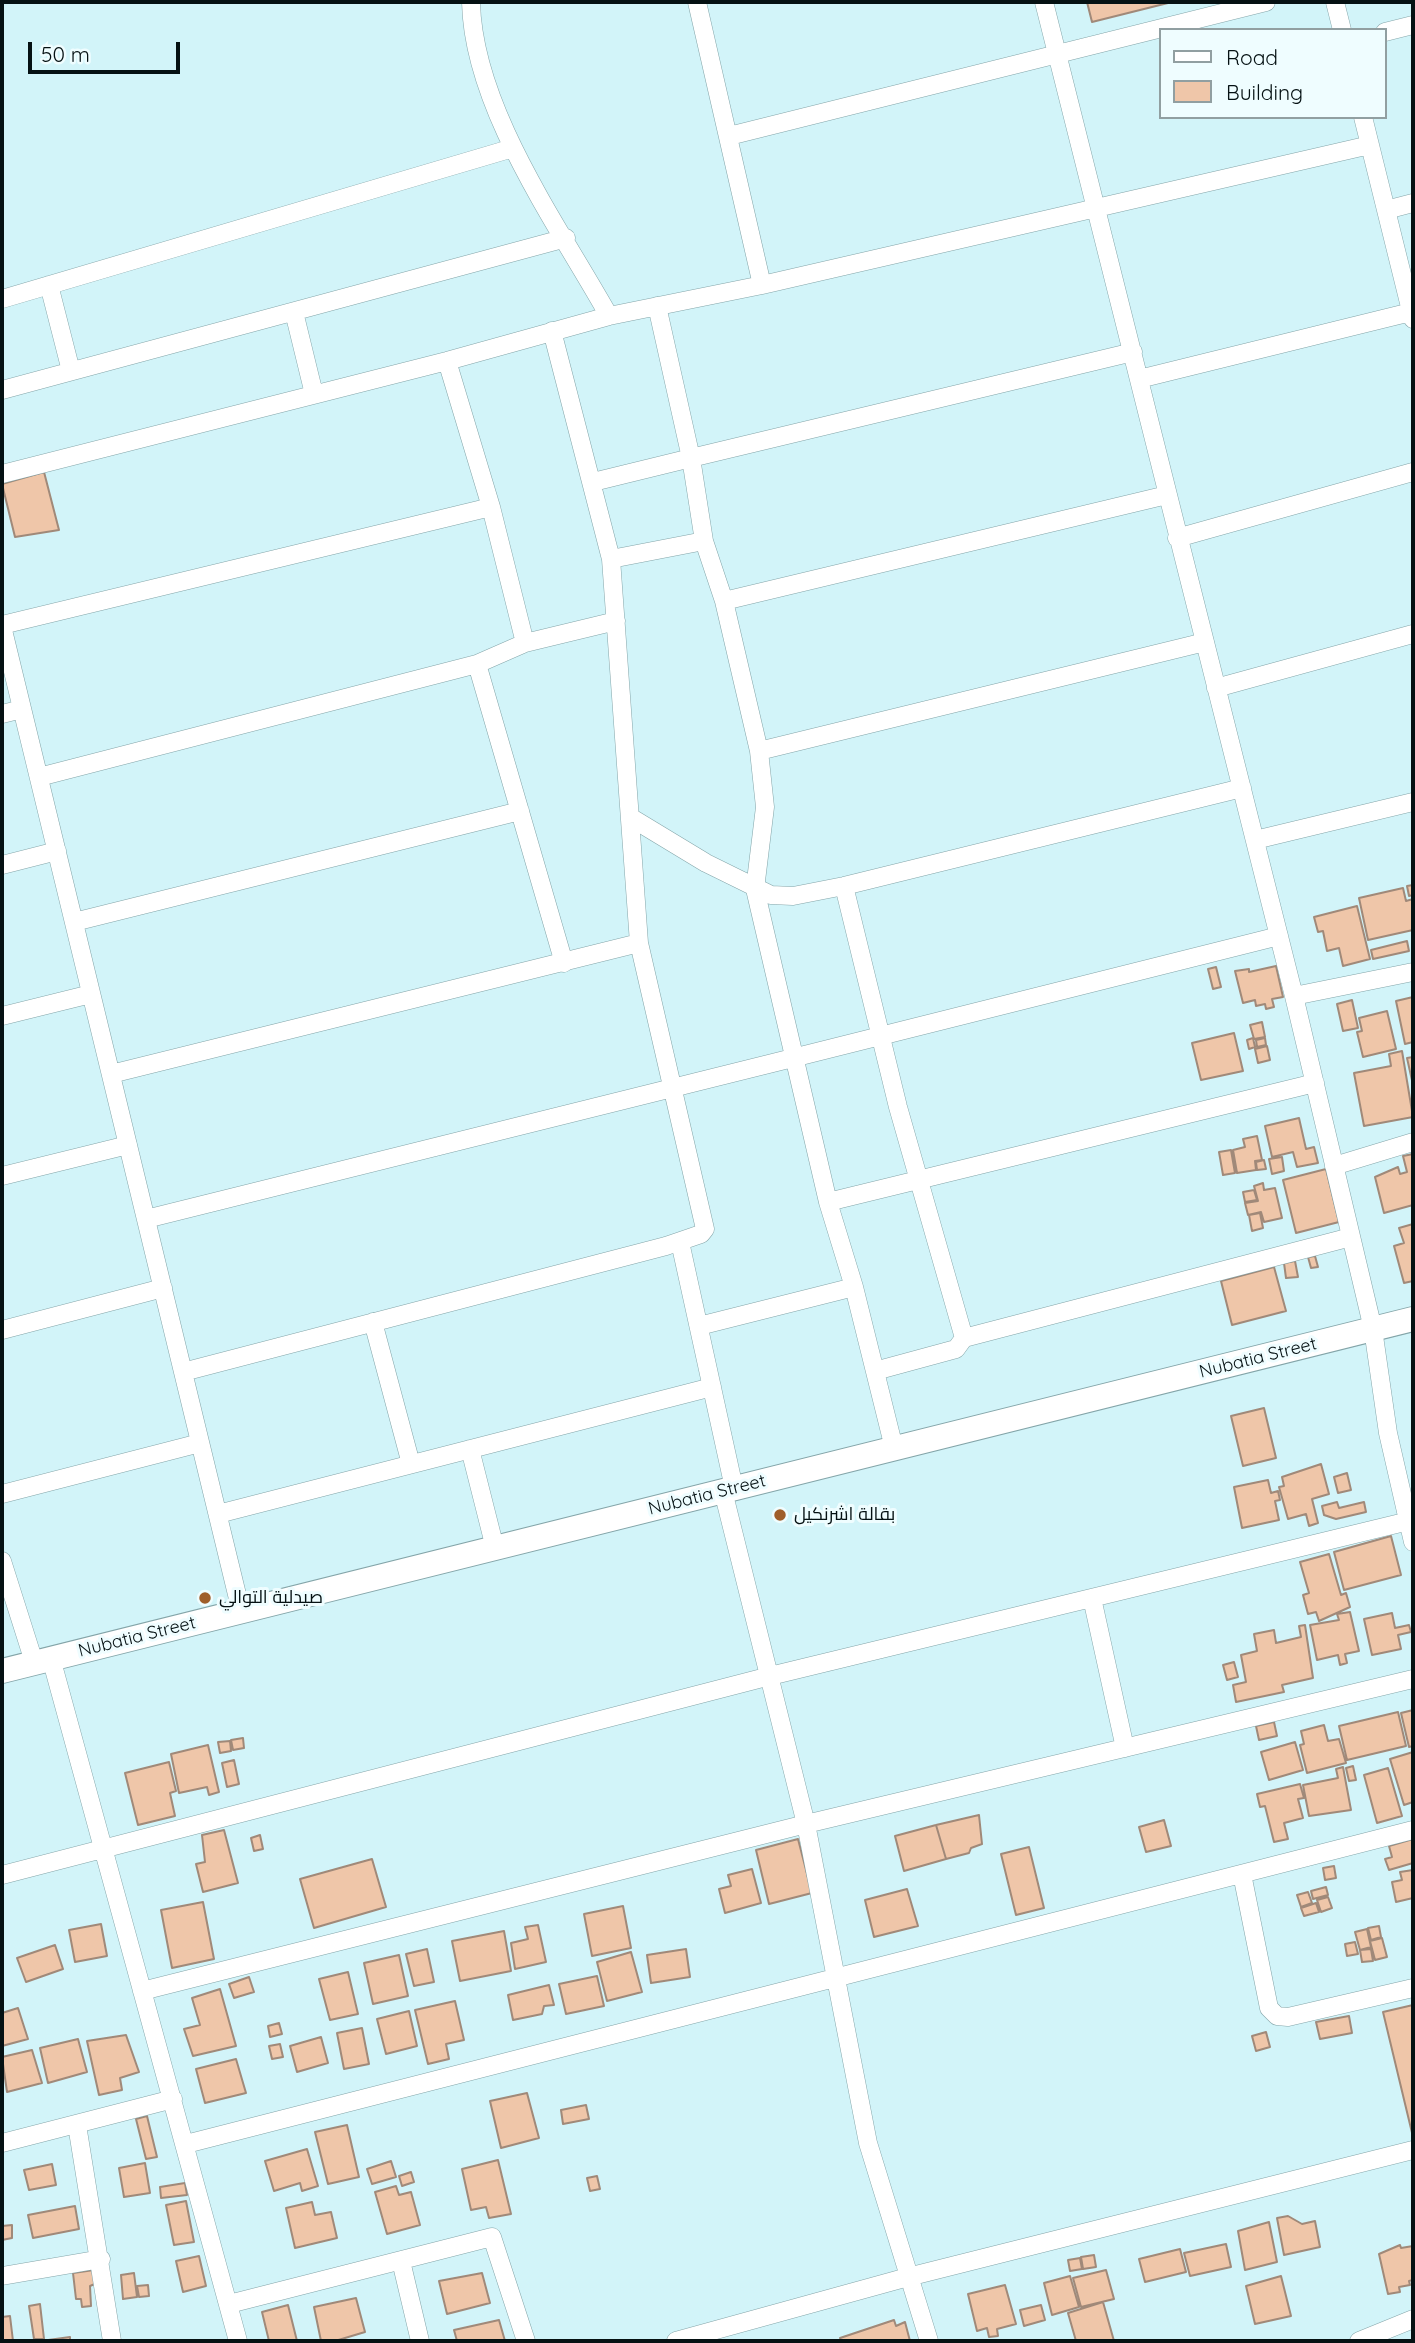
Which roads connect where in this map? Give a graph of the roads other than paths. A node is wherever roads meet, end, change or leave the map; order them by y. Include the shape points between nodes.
1 (471, 2) edge
2 (697, 2) edge
3 (1044, 2) edge
4 (1266, 2) edge
5 (1335, 2) edge
6 (1413, 25) edge
7 (1164, 28) edge
8 (1342, 28) edge
9 (1160, 29) edge
10 (1387, 32) edge
11 (1058, 55) junction
12 (1364, 119) edge
13 (729, 136) junction
14 (1370, 145) junction
15 (513, 148) junction
16 (1413, 203) edge
17 (1097, 206) junction
18 (1386, 210) junction
19 (566, 238) junction
20 (49, 285) junction
21 (762, 285) junction
22 (2, 299) edge
23 (657, 306) junction
24 (294, 312) junction
25 (609, 316) junction
26 (1412, 316) edge
27 (552, 331) junction
28 (1133, 352) junction
29 (447, 361) junction
30 (71, 371) junction
31 (1139, 379) junction
32 (2, 390) edge
33 (314, 394) junction
34 (691, 458) junction
35 (1413, 472) edge
36 (2, 474) edge
37 (593, 482) junction
38 (1167, 495) junction
39 (491, 507) junction
40 (1177, 538) junction
41 (704, 541) junction
42 (611, 559) junction
43 (724, 601) junction
44 (616, 621) junction
45 (2, 625) edge
46 (1413, 634) edge
47 (1205, 642) junction
48 (524, 643) junction
49 (477, 664) junction
50 (1216, 688) junction
51 (22, 709) junction
52 (2, 714) edge
53 (759, 751) junction
54 (39, 777) junction
55 (1242, 788) junction
56 (1413, 802) edge
57 (520, 811) junction
58 (630, 817) junction
59 (1255, 840) junction
60 (57, 851) junction
61 (2, 865) edge
62 (844, 886) junction
63 (755, 889) junction
64 (74, 922) junction
65 (1279, 936) junction
66 (639, 943) junction
67 (564, 963) junction
68 (1413, 972) edge
69 (92, 994) junction
70 (1294, 996) junction
71 (2, 1016) edge
72 (881, 1038) junction
73 (792, 1057) junction
74 (111, 1074) junction
75 (1314, 1083) junction
76 (672, 1086) junction
77 (1413, 1142) edge
78 (128, 1145) junction
79 (1334, 1166) junction
80 (2, 1176) edge
81 (918, 1179) junction
82 (828, 1202) junction
83 (145, 1219) junction
84 (1350, 1237) junction
85 (680, 1242) junction
86 (854, 1287) junction
87 (163, 1288) junction
88 (1413, 1319) edge
89 (373, 1322) junction
90 (699, 1326) junction
91 (1373, 1329) junction
92 (2, 1331) edge
93 (964, 1338) junction
94 (875, 1371) junction
95 (183, 1372) junction
96 (712, 1387) junction
97 (200, 1443) junction
98 (894, 1448) junction
99 (470, 1449) junction
100 (411, 1464) junction
101 (729, 1490) junction
102 (2, 1494) edge
103 (218, 1514) junction
104 (1411, 1521) edge
105 (1413, 1542) edge
106 (495, 1548) junction
107 (2, 1561) edge
108 (1092, 1598) junction
109 (241, 1611) junction
110 (43, 1660) junction
111 (2, 1671) edge
112 (770, 1676) junction
113 (1413, 1679) edge
114 (1125, 1748) junction
115 (806, 1824) junction
116 (1413, 1830) edge
117 (101, 1849) junction
118 (2, 1874) edge
119 (1242, 1874) junction
120 (837, 1977) junction
121 (1413, 1988) edge
122 (142, 1991) junction
123 (173, 2099) junction
124 (77, 2125) junction
125 (2, 2143) edge
126 (186, 2144) junction
127 (1413, 2150) edge
128 (101, 2259) junction
129 (401, 2261) junction
130 (2, 2276) edge
131 (908, 2277) junction
132 (229, 2304) junction
133 (1413, 2319) edge
134 (112, 2341) edge
135 (238, 2341) edge
136 (420, 2341) edge
137 (526, 2341) edge
138 (676, 2341) edge
139 (929, 2341) edge
140 (1359, 2341) edge

1 - 15 street via 477,53
2 - 13 street
3 - 11 street
4 - 7 street
5 - 8 street
6 - 10 street
9 - 11 street
11 - 13 street
11 - 17 street
12 - 14 street
13 - 21 street
14 - 17 street
14 - 18 street
15 - 19 street
15 - 20 street
16 - 18 street
17 - 21 street
17 - 28 street
18 - 26 street
19 - 24 street
19 - 25 street
20 - 22 street
20 - 30 street
21 - 23 street
23 - 25 street
23 - 34 street
24 - 30 street
24 - 33 street
25 - 27 street
26 - 31 street
27 - 29 street
27 - 37 street
28 - 31 street
28 - 34 street
29 - 33 street
29 - 39 street
30 - 32 street
31 - 38 street
33 - 36 street
34 - 37 street
34 - 41 street
35 - 40 street
37 - 42 street
38 - 40 street
38 - 43 street
39 - 45 street
39 - 48 street
40 - 47 street
41 - 42 street
41 - 43 street
42 - 44 street
43 - 53 street
44 - 48 street
44 - 58 street
45 - 51 street
46 - 50 street
47 - 50 street
47 - 53 street
48 - 49 street
49 - 54 street
49 - 57 street
50 - 55 street
51 - 52 street
51 - 54 street
53 - 63 street via 765,807
54 - 60 street
55 - 59 street
55 - 62 street
56 - 59 street
57 - 64 street
57 - 67 street
58 - 63 street
58 - 66 street
59 - 65 street
60 - 61 street
60 - 64 street
62 - 63 street via 780,898
62 - 72 street
63 - 73 street
64 - 69 street
65 - 70 street
65 - 72 street
66 - 67 street
66 - 76 street
67 - 74 street
68 - 70 street
69 - 71 street
69 - 74 street
70 - 75 street
72 - 73 street
72 - 81 street
73 - 76 street
73 - 82 street
74 - 78 street
75 - 79 street
75 - 81 street
76 - 83 street
76 - 85 street via 706,1223 701,1234
77 - 79 street
78 - 80 street
78 - 83 street
79 - 84 street
81 - 82 street
81 - 93 street
82 - 86 street
83 - 87 street
84 - 91 street
84 - 93 street
85 - 89 street
85 - 90 street
86 - 90 street
86 - 94 street
87 - 92 street
87 - 95 street
88 - 91 street, Nubatia Street
89 - 95 street
89 - 100 street
90 - 96 street
91 - 98 street, Nubatia Street
91 - 104 street via 1388,1433
93 - 94 street via 950,1351
94 - 98 street
95 - 97 street
96 - 99 street
96 - 101 street
97 - 102 street
97 - 103 street
98 - 101 street, Nubatia Street
99 - 100 street
99 - 106 street
100 - 103 street
101 - 106 street, Nubatia Street
101 - 112 street
103 - 109 street
104 - 105 street
104 - 108 street
106 - 109 street, Nubatia Street
107 - 110 street
108 - 112 street
108 - 114 street
109 - 110 street, Nubatia Street
110 - 111 street, Nubatia Street
110 - 117 street
112 - 115 street
112 - 117 street
113 - 114 street
114 - 115 street
115 - 120 street
115 - 122 street
116 - 119 street
117 - 118 street
117 - 122 street
119 - 120 street
119 - 121 street via 1269,2008 1277,2016 1288,2018
120 - 126 street
120 - 131 street via 869,2143
122 - 123 street
123 - 124 street
123 - 126 street
124 - 125 street
124 - 128 street
126 - 132 street
127 - 131 street
128 - 130 street
128 - 134 street
129 - 132 street
129 - 136 street
129 - 137 street via 492,2237
131 - 138 street
131 - 139 street
132 - 135 street
133 - 140 street

